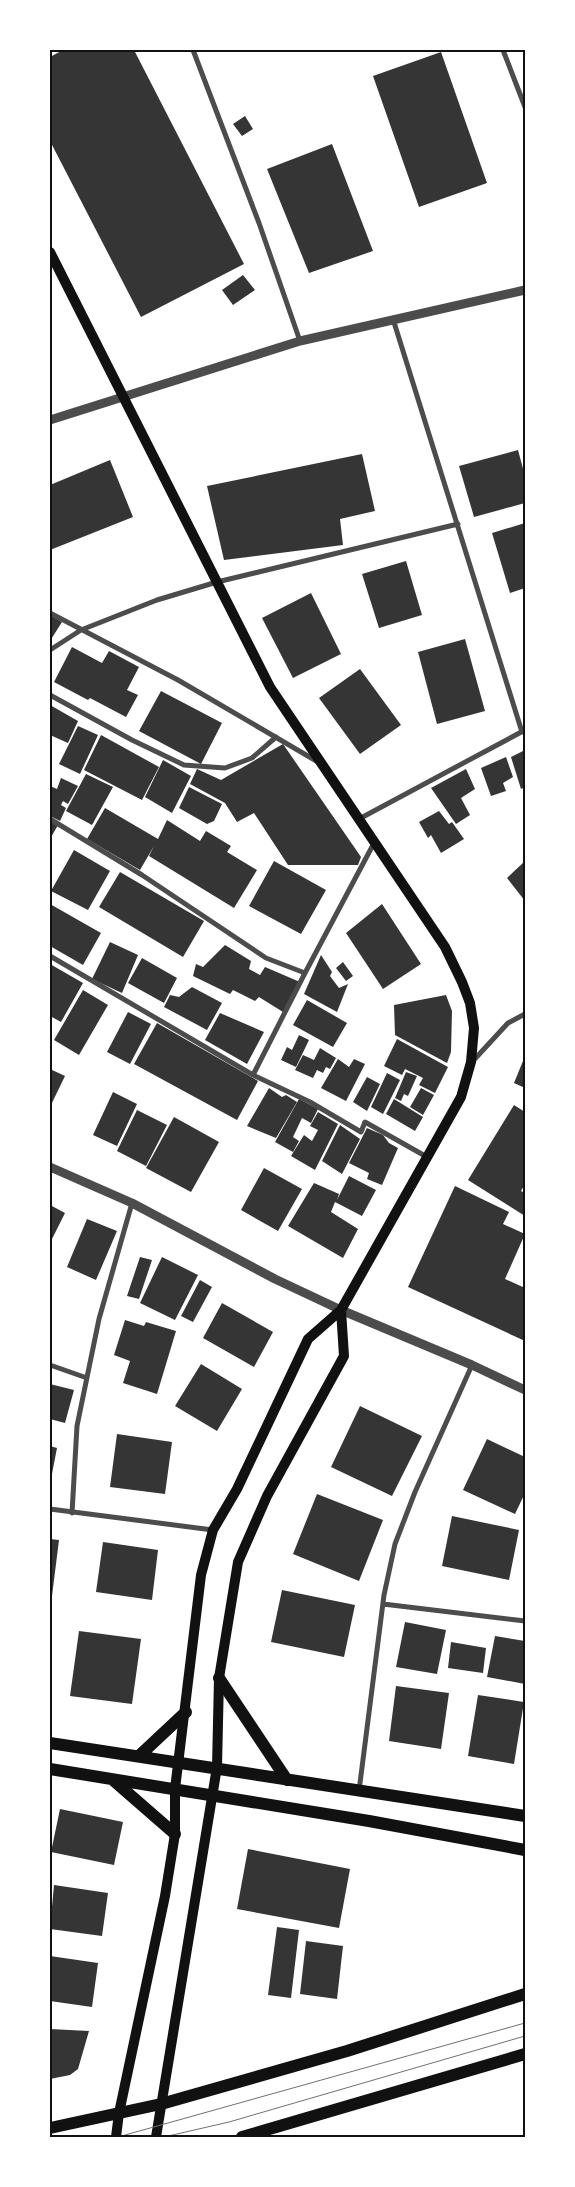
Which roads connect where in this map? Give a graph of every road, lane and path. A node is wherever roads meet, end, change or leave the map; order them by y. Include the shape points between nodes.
1 (194, 50) edge
2 (503, 50) edge
3 (525, 107) edge
4 (50, 252) edge
5 (525, 290) edge
6 (393, 319) junction
7 (300, 341) junction
8 (124, 397) junction
9 (50, 420) edge
10 (458, 524) junction
11 (217, 582) junction
12 (50, 613) edge
13 (82, 630) junction
14 (50, 650) edge
15 (50, 695) edge
16 (523, 731) edge
17 (276, 737) junction
18 (321, 764) junction
19 (50, 819) edge
20 (358, 819) junction
21 (374, 843) junction
22 (50, 956) edge
23 (305, 973) junction
24 (525, 1014) edge
25 (472, 1062) junction
26 (253, 1074) junction
27 (427, 1157) junction
28 (50, 1167) edge
29 (132, 1203) junction
30 (341, 1310) junction
31 (50, 1365) edge
32 (472, 1365) junction
33 (87, 1378) junction
34 (525, 1390) edge
35 (50, 1509) edge
36 (72, 1513) junction
37 (213, 1530) junction
38 (383, 1604) junction
39 (524, 1619) edge
40 (220, 1678) junction
41 (186, 1712) junction
42 (50, 1743) edge
43 (139, 1756) junction
44 (180, 1762) junction
45 (217, 1768) junction
46 (50, 1769) edge
47 (113, 1780) junction
48 (287, 1780) junction
49 (175, 1789) junction
50 (359, 1791) junction
51 (212, 1795) junction
52 (525, 1816) edge
53 (175, 1834) junction
54 (525, 1850) edge
55 (525, 1994) edge
56 (525, 2054) edge
57 (161, 2104) junction
58 (119, 2114) junction
59 (50, 2128) edge
60 (116, 2137) edge
61 (156, 2137) edge
62 (242, 2137) edge

1 - 7 street
2 - 3 street
4 - 8 main road
5 - 6 street
6 - 7 street
6 - 10 street
7 - 8 street
8 - 9 street
8 - 11 main road
10 - 11 street
10 - 16 street
11 - 13 street via 157,600
11 - 18 main road via 270,688
12 - 13 street
13 - 14 street
13 - 17 street via 178,680
15 - 17 street via 184,765 225,768 252,758
16 - 20 street
17 - 18 street
18 - 20 main road
19 - 23 street via 142,875 266,958
20 - 21 main road
21 - 23 street
21 - 25 main road via 445,946 462,982 470,1002 474,1028
22 - 26 street
23 - 26 street
24 - 25 street via 508,1023
25 - 27 main road via 461,1097
26 - 27 street via 310,1102 360,1132 365,1122
27 - 30 main road
28 - 29 street
29 - 30 street
29 - 33 street via 99,1319
30 - 32 street
30 - 37 main road via 308,1339 237,1489
30 - 40 main road via 344,1356 267,1496 238,1562
31 - 33 street
32 - 34 street
32 - 38 street via 395,1544
33 - 36 street via 77,1426
35 - 36 street
36 - 37 street
37 - 41 main road via 201,1575
38 - 39 street
38 - 50 street
40 - 45 main road
40 - 48 main road
41 - 43 main road
41 - 44 main road
42 - 43 main road
43 - 44 main road
44 - 45 main road
44 - 49 main road
45 - 48 main road
45 - 51 main road
46 - 47 main road
47 - 49 main road
47 - 53 main road
48 - 50 main road
49 - 51 main road
49 - 53 main road
50 - 52 main road
51 - 54 main road via 369,1820
51 - 57 main road
53 - 58 main road
55 - 57 main road via 347,2051
56 - 62 main road
57 - 58 main road
57 - 61 main road
58 - 59 main road
58 - 60 main road

